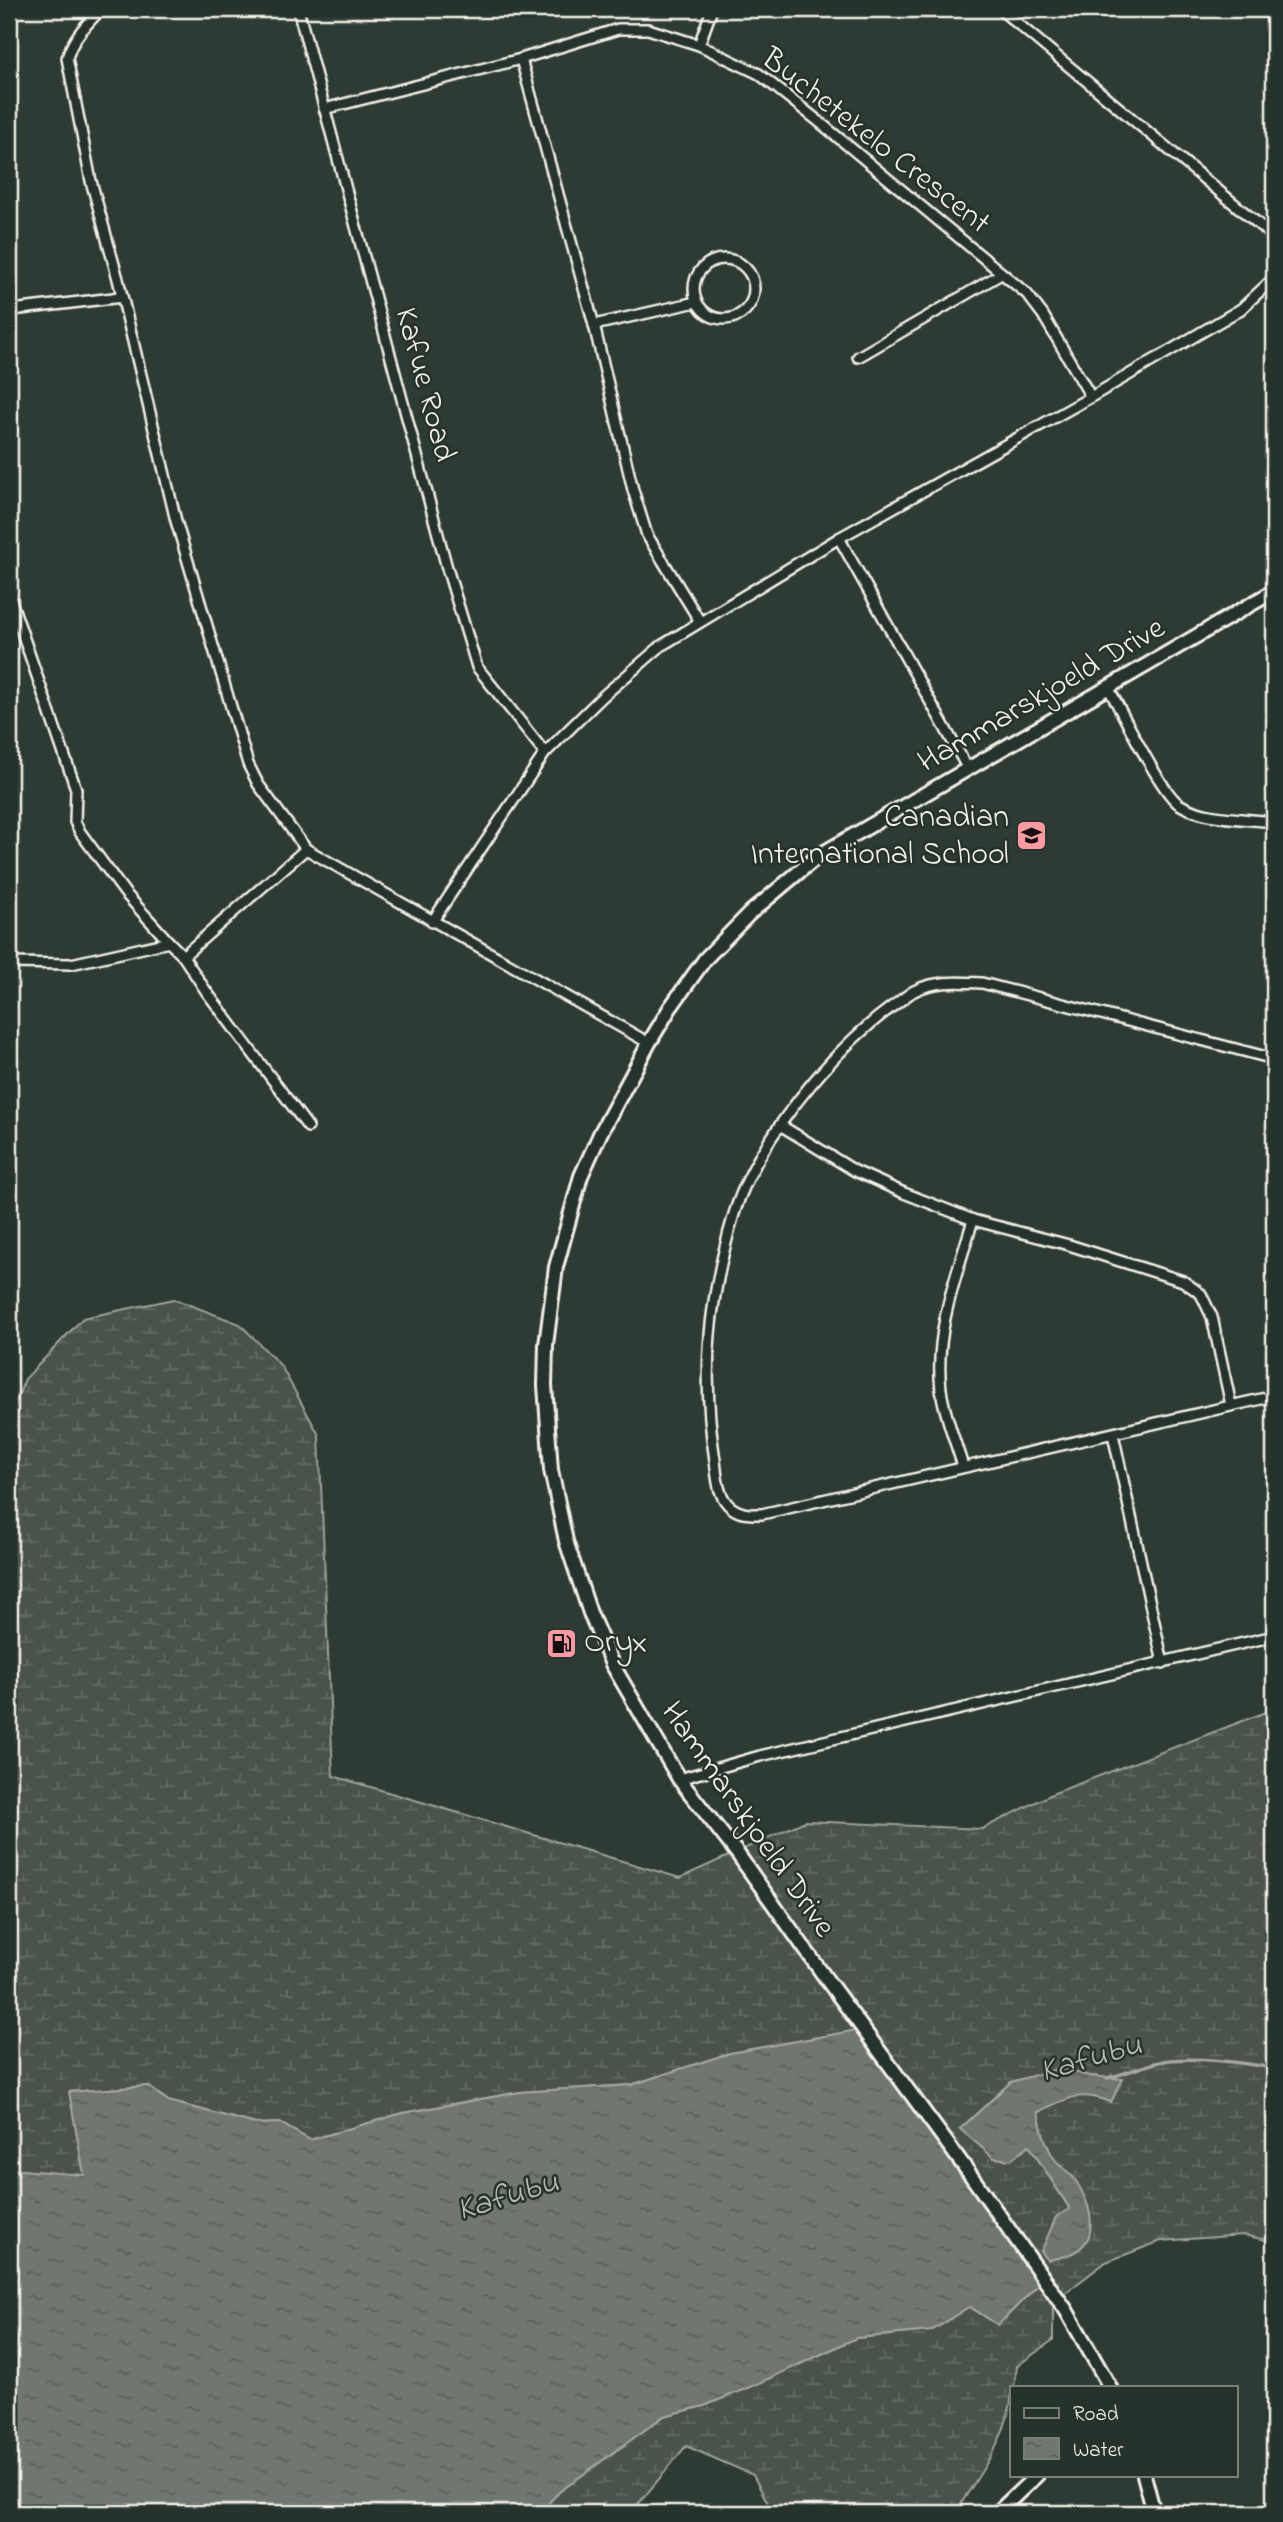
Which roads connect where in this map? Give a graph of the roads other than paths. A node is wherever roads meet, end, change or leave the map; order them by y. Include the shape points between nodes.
1 (101, 9) edge
2 (298, 9) edge
3 (712, 9) edge
4 (1000, 9) edge
5 (699, 45) junction
6 (522, 59) junction
7 (324, 109) junction
8 (1274, 237) edge
9 (1001, 274) junction
10 (1274, 278) edge
11 (9, 295) edge
12 (122, 297) junction
13 (696, 302) junction
14 (11, 310) edge
15 (594, 325) junction
16 (858, 357) dead end
17 (1091, 397) junction
18 (839, 538) junction
19 (1274, 592) edge
20 (9, 595) edge
21 (699, 621) junction
22 (1109, 689) junction
23 (545, 753) junction
24 (968, 769) junction
25 (1274, 822) edge
26 (306, 849) junction
27 (432, 922) junction
28 (169, 942) junction
29 (183, 956) junction
30 (9, 963) edge
31 (649, 1043) junction
32 (1274, 1059) edge
33 (779, 1125) junction
34 (308, 1127) dead end
35 (973, 1220) junction
36 (1274, 1395) edge
37 (1231, 1405) junction
38 (1112, 1434) junction
39 (964, 1467) junction
40 (1274, 1636) edge
41 (1163, 1663) junction
42 (679, 1779) junction
43 (1109, 2386) edge
44 (1036, 2476) edge
45 (1144, 2476) edge
46 (997, 2513) edge
47 (1154, 2513) edge

1 - 12 street via 70,46 67,58 91,181
2 - 7 street, Kafue Road
3 - 5 street
4 - 8 street
5 - 6 street, Buchetekelo Crescent via 648,29 618,29
5 - 9 street, Buchetekelo Crescent via 759,75
6 - 7 street, Buchetekelo Crescent
6 - 15 street
7 - 23 street, Kafue Road via 477,667
9 - 16 street
9 - 17 street, Buchetekelo Crescent via 1027,294 1043,315
10 - 17 street via 1241,309
11 - 14 street
12 - 14 street
12 - 26 street via 176,521 248,764
13 - 13 street via 696,275 705,265 731,259 744,265 752,276 755,290 744,314 731,320 717,319
13 - 15 street
15 - 21 street via 647,535
17 - 18 street
18 - 21 street
18 - 24 street
19 - 22 main road, Hammarskjoeld Drive
20 - 28 street via 76,789 75,822 125,893
21 - 23 street via 661,646
22 - 24 main road, Hammarskjoeld Drive
22 - 25 street via 1158,777 1178,803 1205,814
23 - 27 street
24 - 31 main road, Hammarskjoeld Drive via 818,856 750,914 705,959
26 - 27 street
26 - 29 street
27 - 31 street
28 - 29 street
28 - 30 street via 71,964
29 - 34 street
31 - 42 main road, Hammarskjoeld Drive via 581,1176 565,1228 546,1345 545,1385 551,1470 566,1541 590,1613 618,1674
32 - 33 street via 982,983 944,982 914,991 876,1019 833,1059
33 - 35 street via 855,1171
33 - 39 street via 735,1212 716,1290 706,1371 720,1493 730,1507 745,1514 762,1514
35 - 37 street via 1182,1281 1201,1294 1212,1317
35 - 39 street via 938,1355 941,1392
36 - 37 street
37 - 38 street
38 - 39 street
38 - 41 street
40 - 41 street
41 - 42 street
42 - 43 main road, Hammarskjoeld Drive via 996,2211 1066,2310
44 - 46 main road
45 - 47 main road

